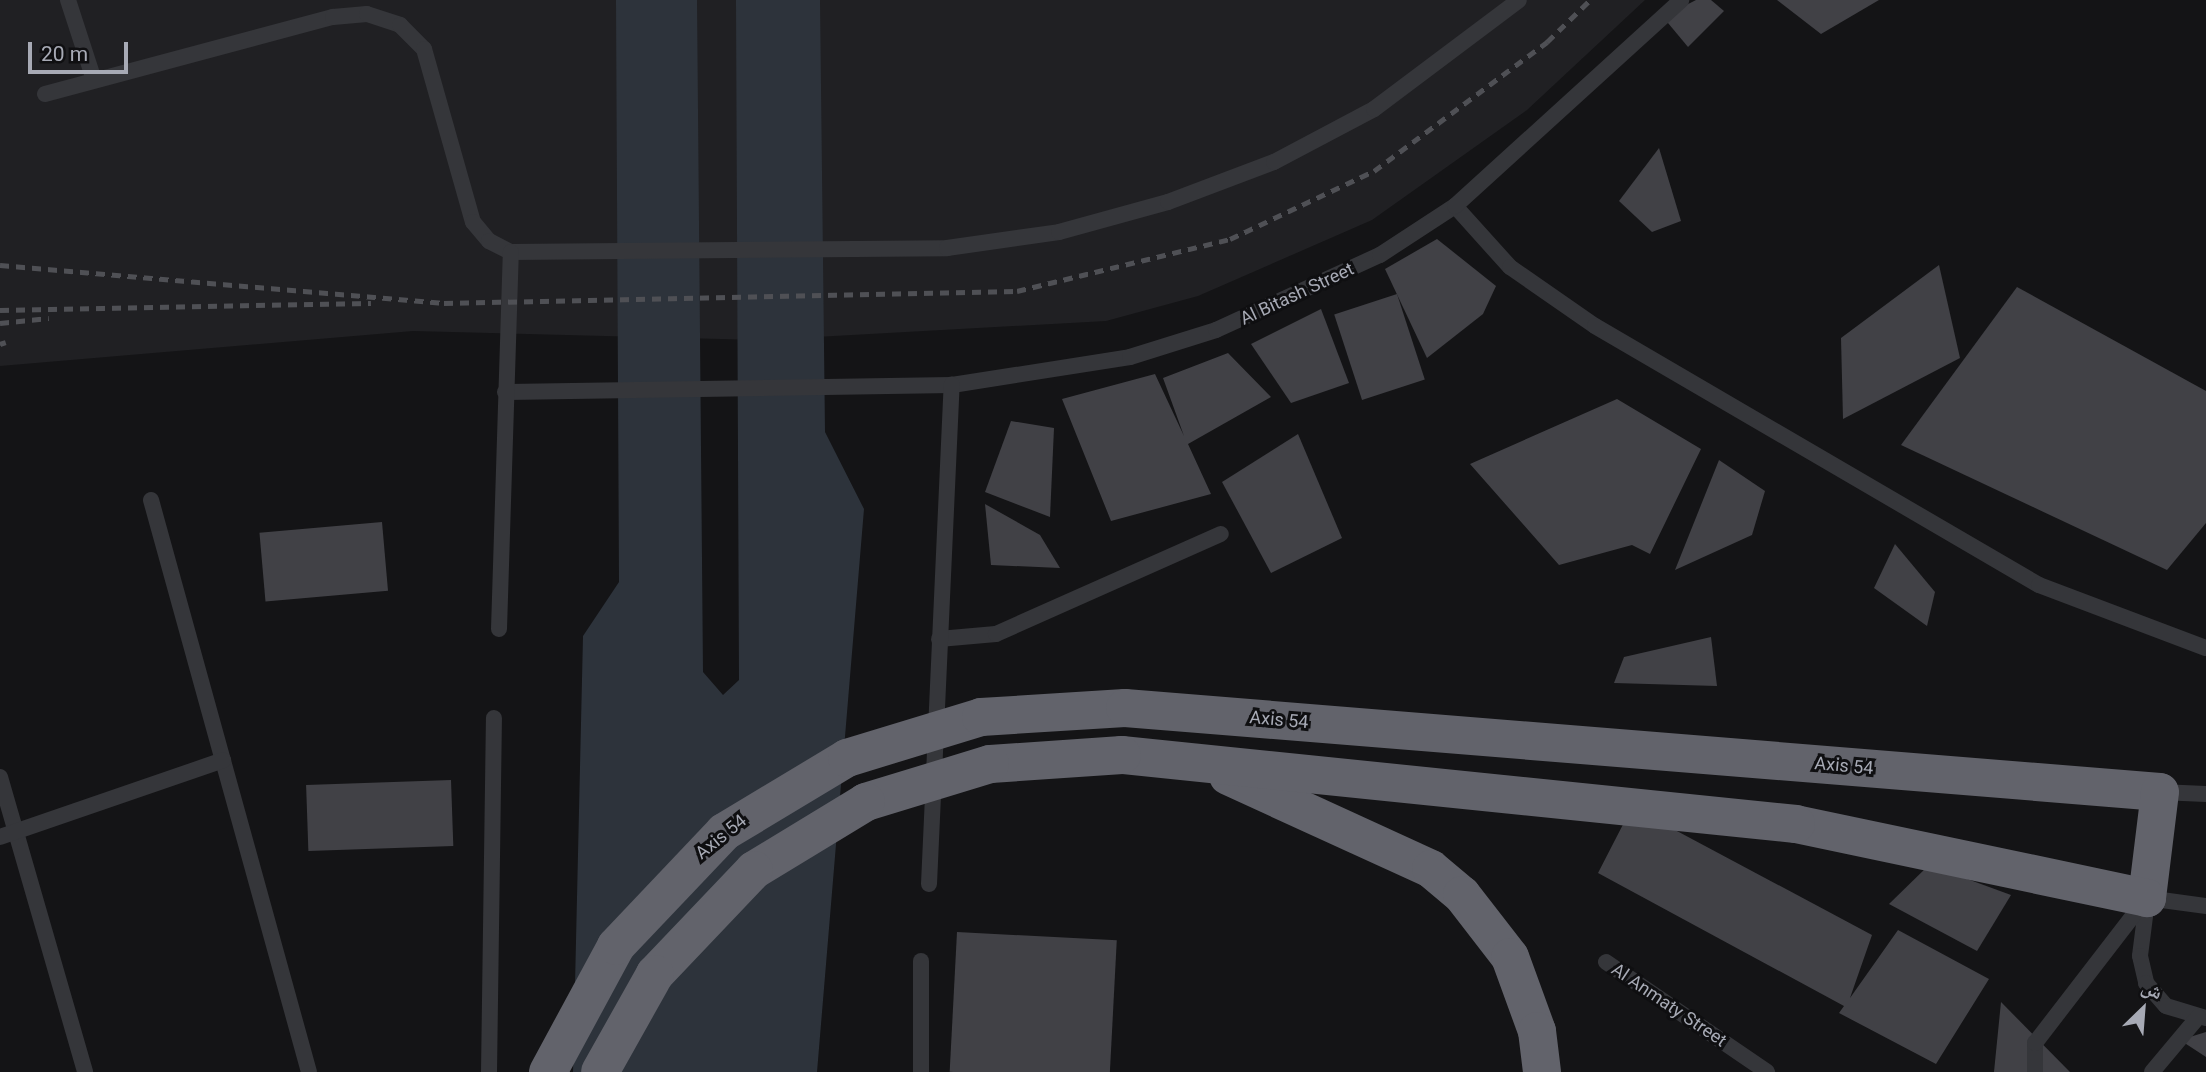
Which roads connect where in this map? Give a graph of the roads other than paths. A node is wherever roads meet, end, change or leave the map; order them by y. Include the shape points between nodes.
1 (68, 0) edge
2 (1519, 0) edge
3 (1681, 0) edge
4 (94, 80) junction
5 (45, 94) dead end
6 (1455, 206) junction
7 (511, 252) junction
8 (952, 385) junction
9 (505, 392) junction
10 (151, 500) dead end
11 (1221, 534) dead end
12 (499, 629) dead end
13 (939, 639) junction
14 (2206, 648) edge
15 (494, 718) dead end
16 (223, 760) junction
17 (1197, 762) junction
18 (0, 777) edge
19 (2160, 792) junction
20 (2206, 794) edge
21 (8, 834) edge
22 (929, 884) dead end
23 (2147, 898) junction
24 (2206, 906) edge
25 (921, 961) dead end
26 (1606, 962) dead end
27 (2202, 1018) edge
28 (85, 1072) edge
29 (309, 1072) edge
30 (489, 1072) edge
31 (548, 1072) edge
32 (600, 1072) edge
33 (921, 1072) edge
34 (1542, 1072) edge
35 (1767, 1072) edge
36 (2035, 1072) edge
37 (2152, 1072) edge

1 - 4 lane
2 - 7 lane via 1374,109 1274,162 1168,202 1034,235 947,248
3 - 6 lane, Al Bitash Street
4 - 5 lane
4 - 7 lane via 333,17 367,14 400,25 424,49 437,81 473,222 489,241
6 - 8 lane, Al Bitash Street via 1380,255 1216,330 1130,357
6 - 14 lane via 1510,267 1595,326 2039,585
7 - 9 lane
8 - 9 lane, Al Bitash Street
8 - 13 lane
9 - 12 lane
10 - 16 lane
11 - 13 lane via 996,634
13 - 22 lane
15 - 30 lane
16 - 21 lane
16 - 29 lane
17 - 23 highway via 1796,824
17 - 32 highway via 1122,755 1034,757 905,786 793,841 685,936 629,1014
17 - 34 highway via 1431,869 1462,895 1510,957 1537,1031
18 - 21 lane
19 - 20 lane
19 - 23 highway
19 - 31 highway, Axis 54 via 1125,708 1029,710 878,746 806,778 724,832 616,946
21 - 28 lane
23 - 24 lane
23 - 27 lane via 2140,956 2146,983 2166,1006
23 - 36 lane via 2035,1043
25 - 33 lane
26 - 35 lane, Al Anmaty Street
27 - 37 lane

